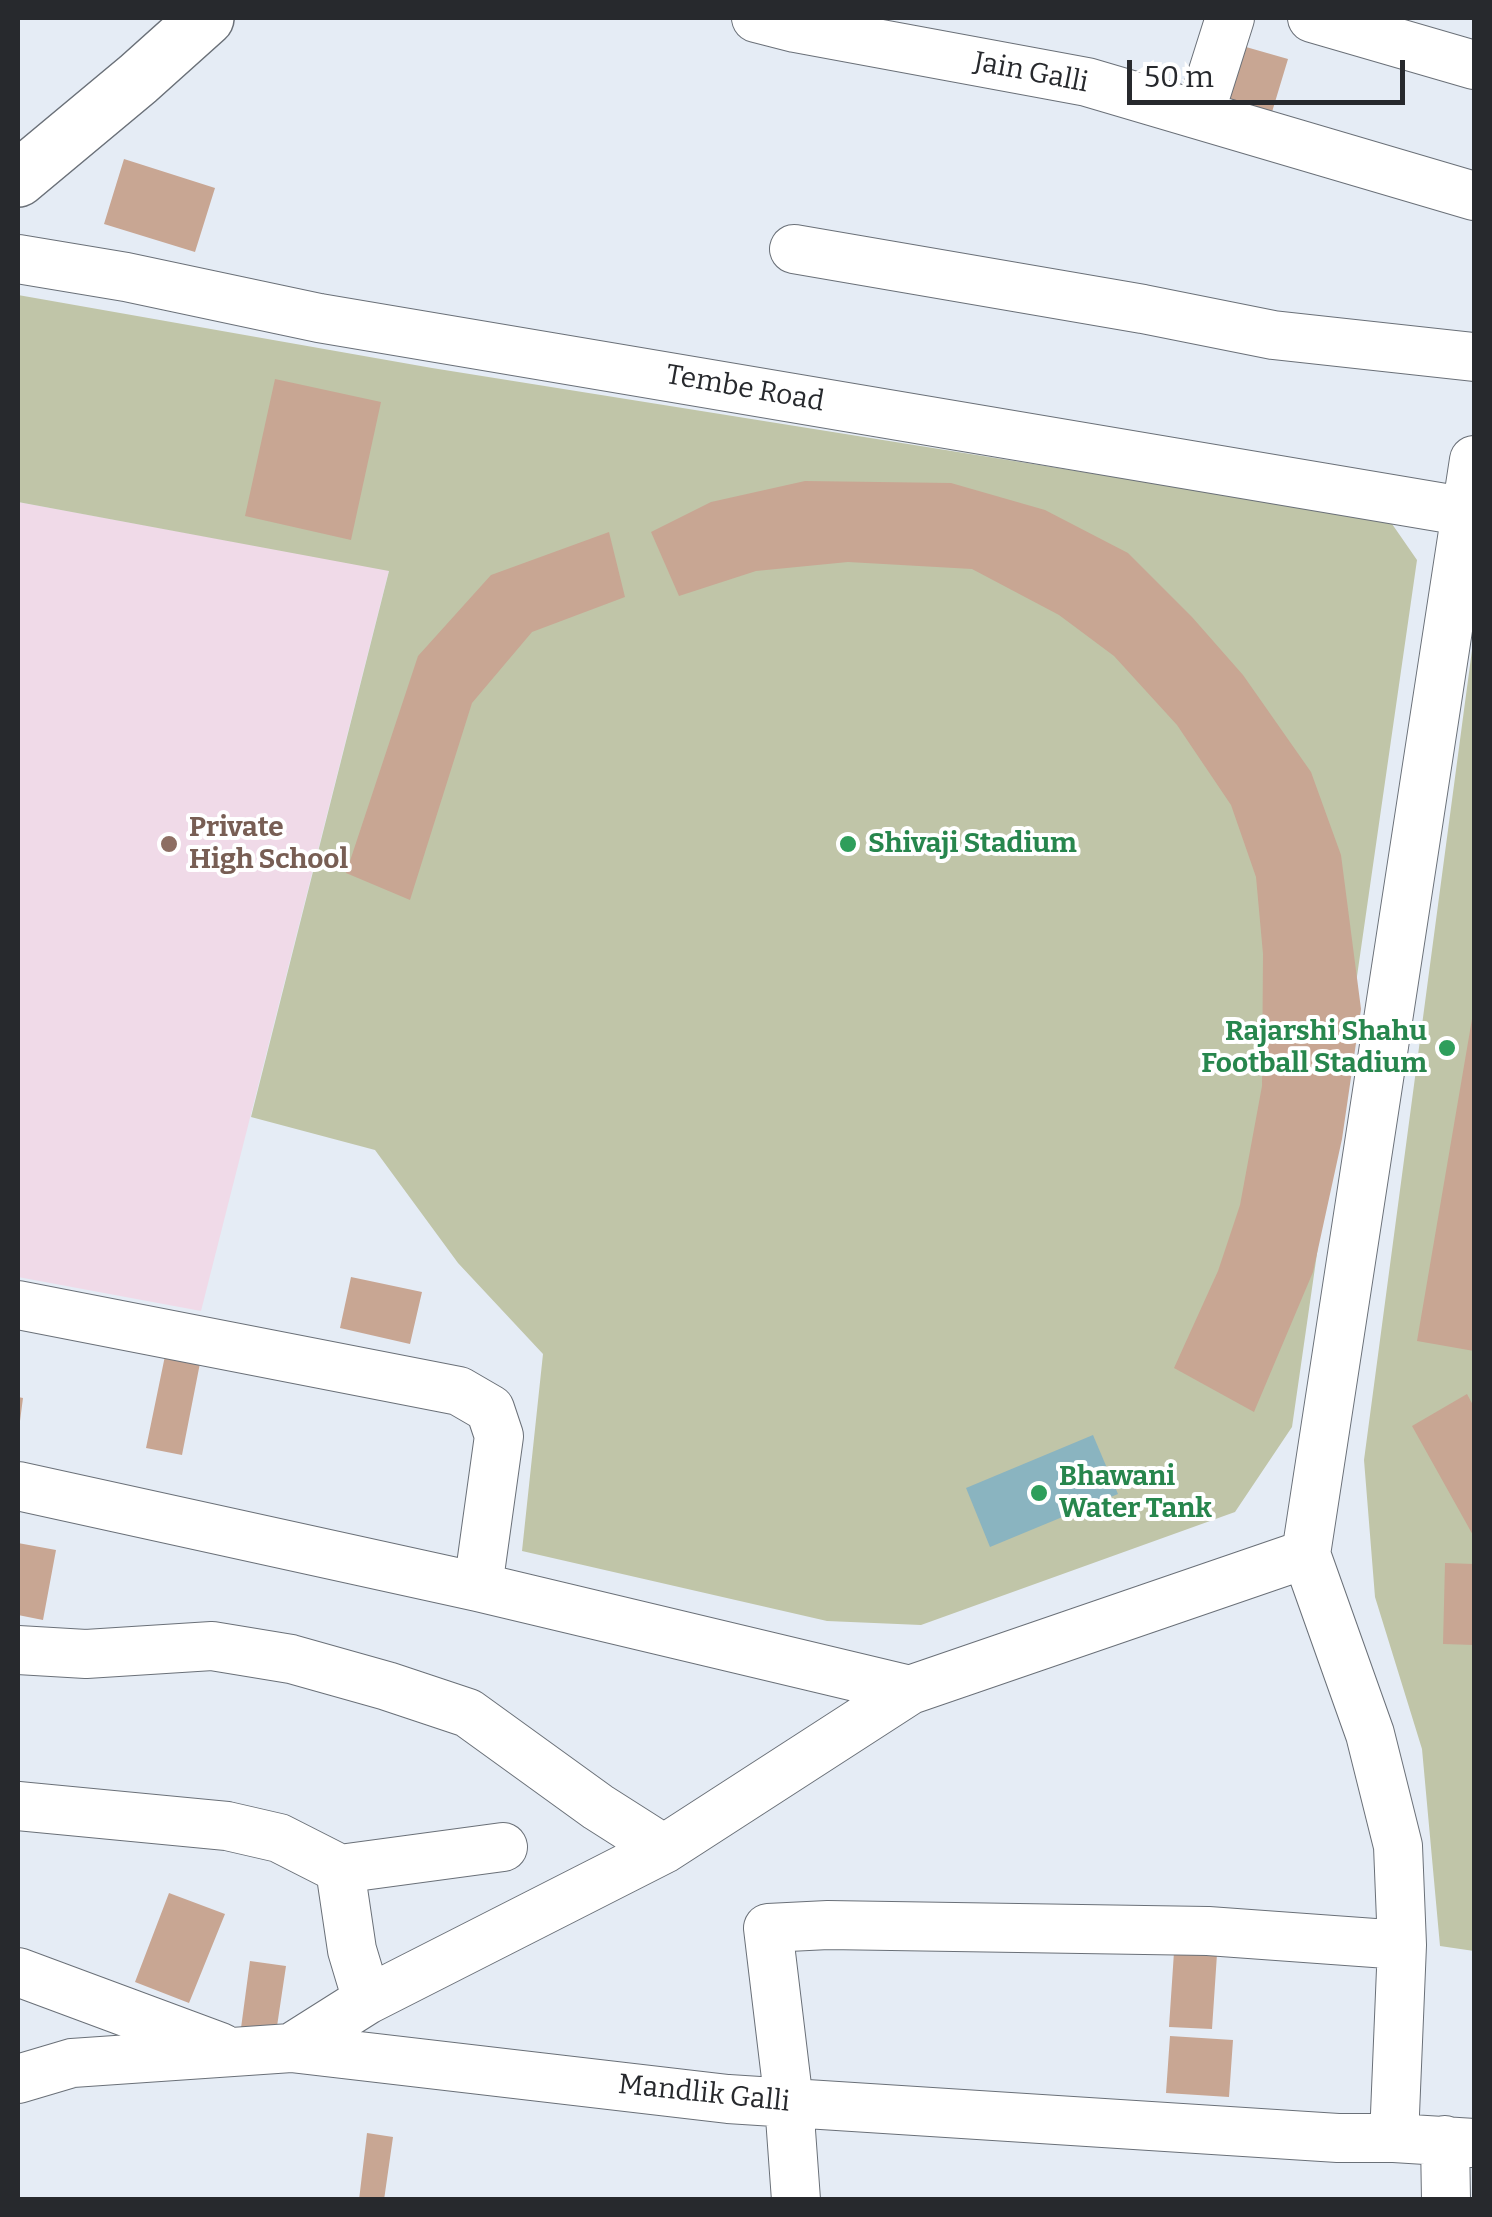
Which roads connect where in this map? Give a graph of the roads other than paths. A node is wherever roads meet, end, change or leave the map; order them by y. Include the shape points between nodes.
1 (206, 18) edge
2 (756, 18) edge
3 (1230, 18) edge
4 (1312, 18) edge
5 (1474, 65) edge
6 (1200, 113) junction
7 (18, 179) edge
8 (1474, 196) edge
9 (794, 249) dead end
10 (18, 259) edge
11 (1474, 357) edge
12 (1474, 460) edge
13 (1470, 512) edge
14 (18, 1305) edge
15 (18, 1486) edge
16 (1306, 1554) junction
17 (478, 1586) junction
18 (18, 1650) edge
19 (910, 1690) junction
20 (18, 1806) edge
21 (503, 1848) dead end
22 (664, 1849) junction
23 (340, 1869) junction
24 (1402, 1946) junction
25 (18, 1972) edge
26 (367, 2000) junction
27 (291, 2048) junction
28 (237, 2053) junction
29 (18, 2078) edge
30 (789, 2103) junction
31 (1394, 2138) junction
32 (1460, 2142) edge
33 (796, 2200) edge
34 (1446, 2200) edge

1 - 7 main road
2 - 6 street, Jain Galli via 1086,82
3 - 6 street
4 - 5 street
6 - 8 street, Jain Galli
9 - 11 street via 1273,336
10 - 13 street, Tembe Road via 319,318
12 - 13 street
13 - 16 street
14 - 17 street via 458,1390 490,1408 499,1436
15 - 17 street
16 - 19 street
16 - 24 street via 1370,1734 1394,1828
17 - 19 street
18 - 22 street via 86,1654 212,1646 387,1686 468,1714
19 - 22 street
20 - 23 street via 226,1826 278,1838
21 - 23 street
22 - 26 street
23 - 26 street
24 - 30 street via 1208,1931 768,1928
24 - 31 street
25 - 28 street
26 - 27 street
27 - 28 street, Mandlik Galli
27 - 30 street, Mandlik Galli
28 - 29 street, Mandlik Galli via 72,2064
30 - 31 street, Mandlik Galli
30 - 33 street
31 - 32 street, Mandlik Galli
32 - 34 street

